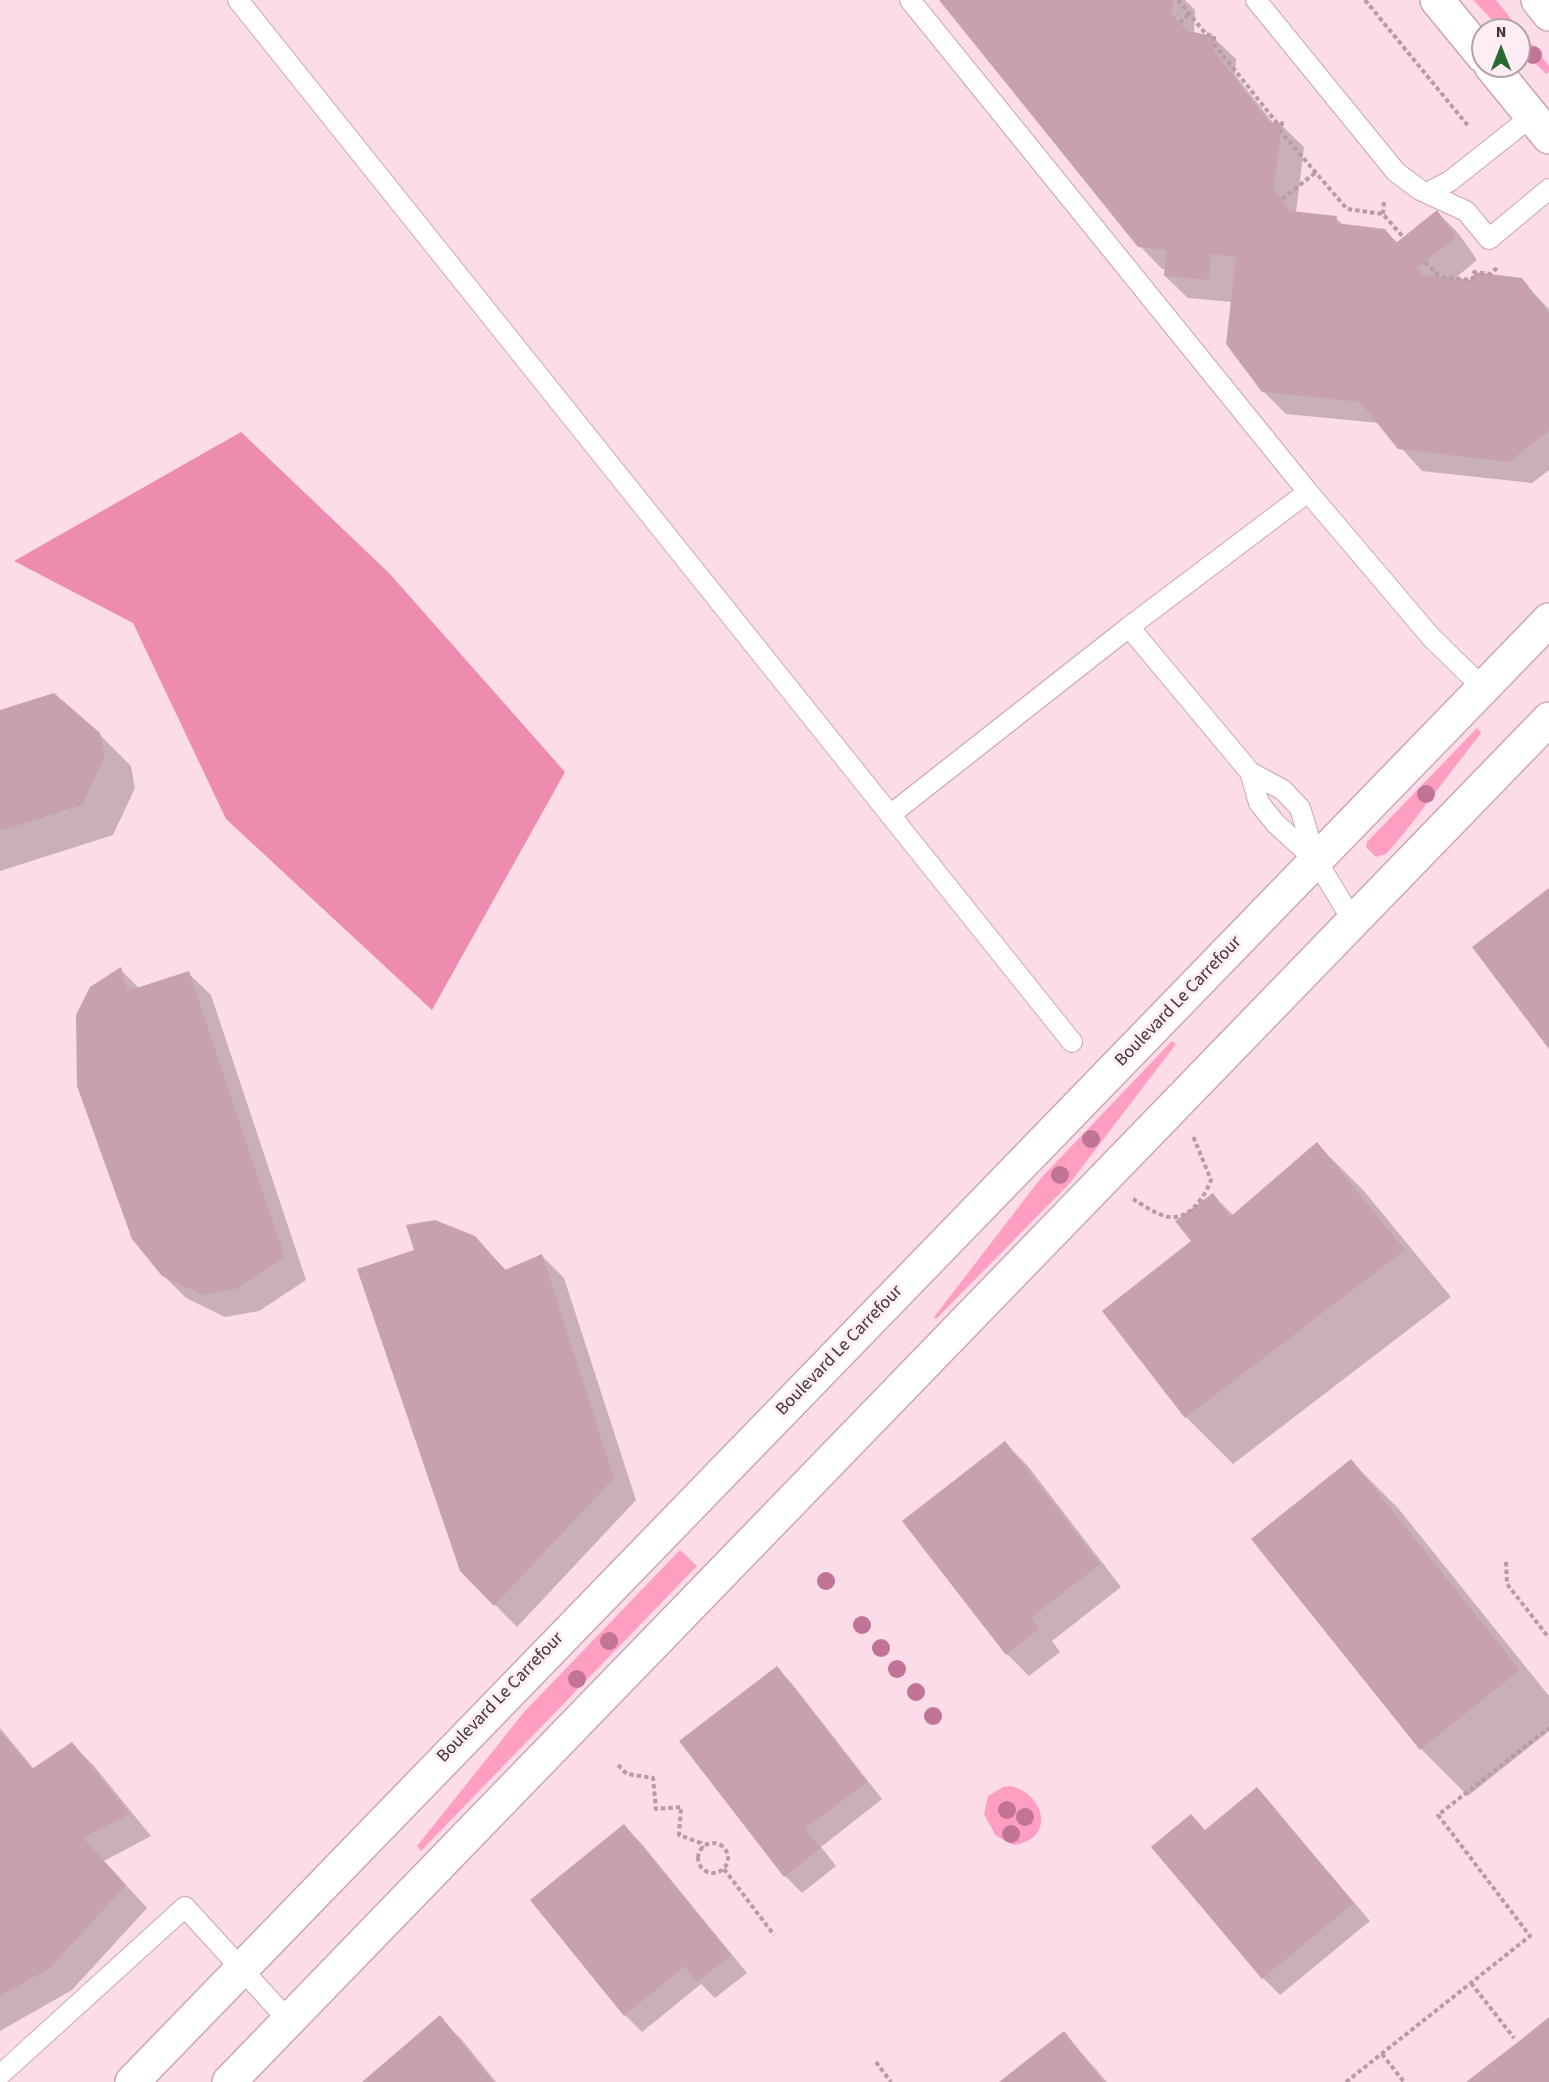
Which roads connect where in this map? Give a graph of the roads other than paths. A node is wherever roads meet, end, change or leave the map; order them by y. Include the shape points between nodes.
1 (238, 0) edge
2 (910, 0) edge
3 (1256, 0) edge
4 (1437, 0) edge
5 (1538, 0) edge
6 (1549, 14) edge
7 (1471, 41) edge
8 (1501, 78) edge
9 (1540, 127) edge
10 (1549, 189) edge
11 (1427, 193) junction
12 (1308, 492) junction
13 (1549, 620) edge
14 (1129, 627) junction
15 (1483, 688) junction
16 (1549, 719) edge
17 (1250, 772) junction
18 (890, 815) junction
19 (1316, 860) junction
20 (1353, 921) junction
21 (1072, 1042) dead end
22 (241, 1968) junction
23 (289, 2020) junction
24 (0, 2075) edge
25 (132, 2082) edge
26 (229, 2082) edge

1 - 18 lane
2 - 12 lane
3 - 11 lane via 1396,172
4 - 7 street
5 - 6 street
8 - 9 street
9 - 11 lane
10 - 11 lane via 1489,239 1466,211
12 - 14 lane
12 - 15 lane via 1431,637
13 - 15 street, Boulevard Le Carrefour
14 - 17 lane
14 - 18 lane
15 - 19 street, Boulevard Le Carrefour
16 - 20 street
17 - 19 lane via 1259,803
17 - 19 lane via 1283,790 1300,808
18 - 21 lane
19 - 20 lane
19 - 22 street, Boulevard Le Carrefour
20 - 23 street
22 - 23 lane
22 - 24 lane via 185,1907
22 - 25 street, Boulevard Le Carrefour
23 - 26 street

